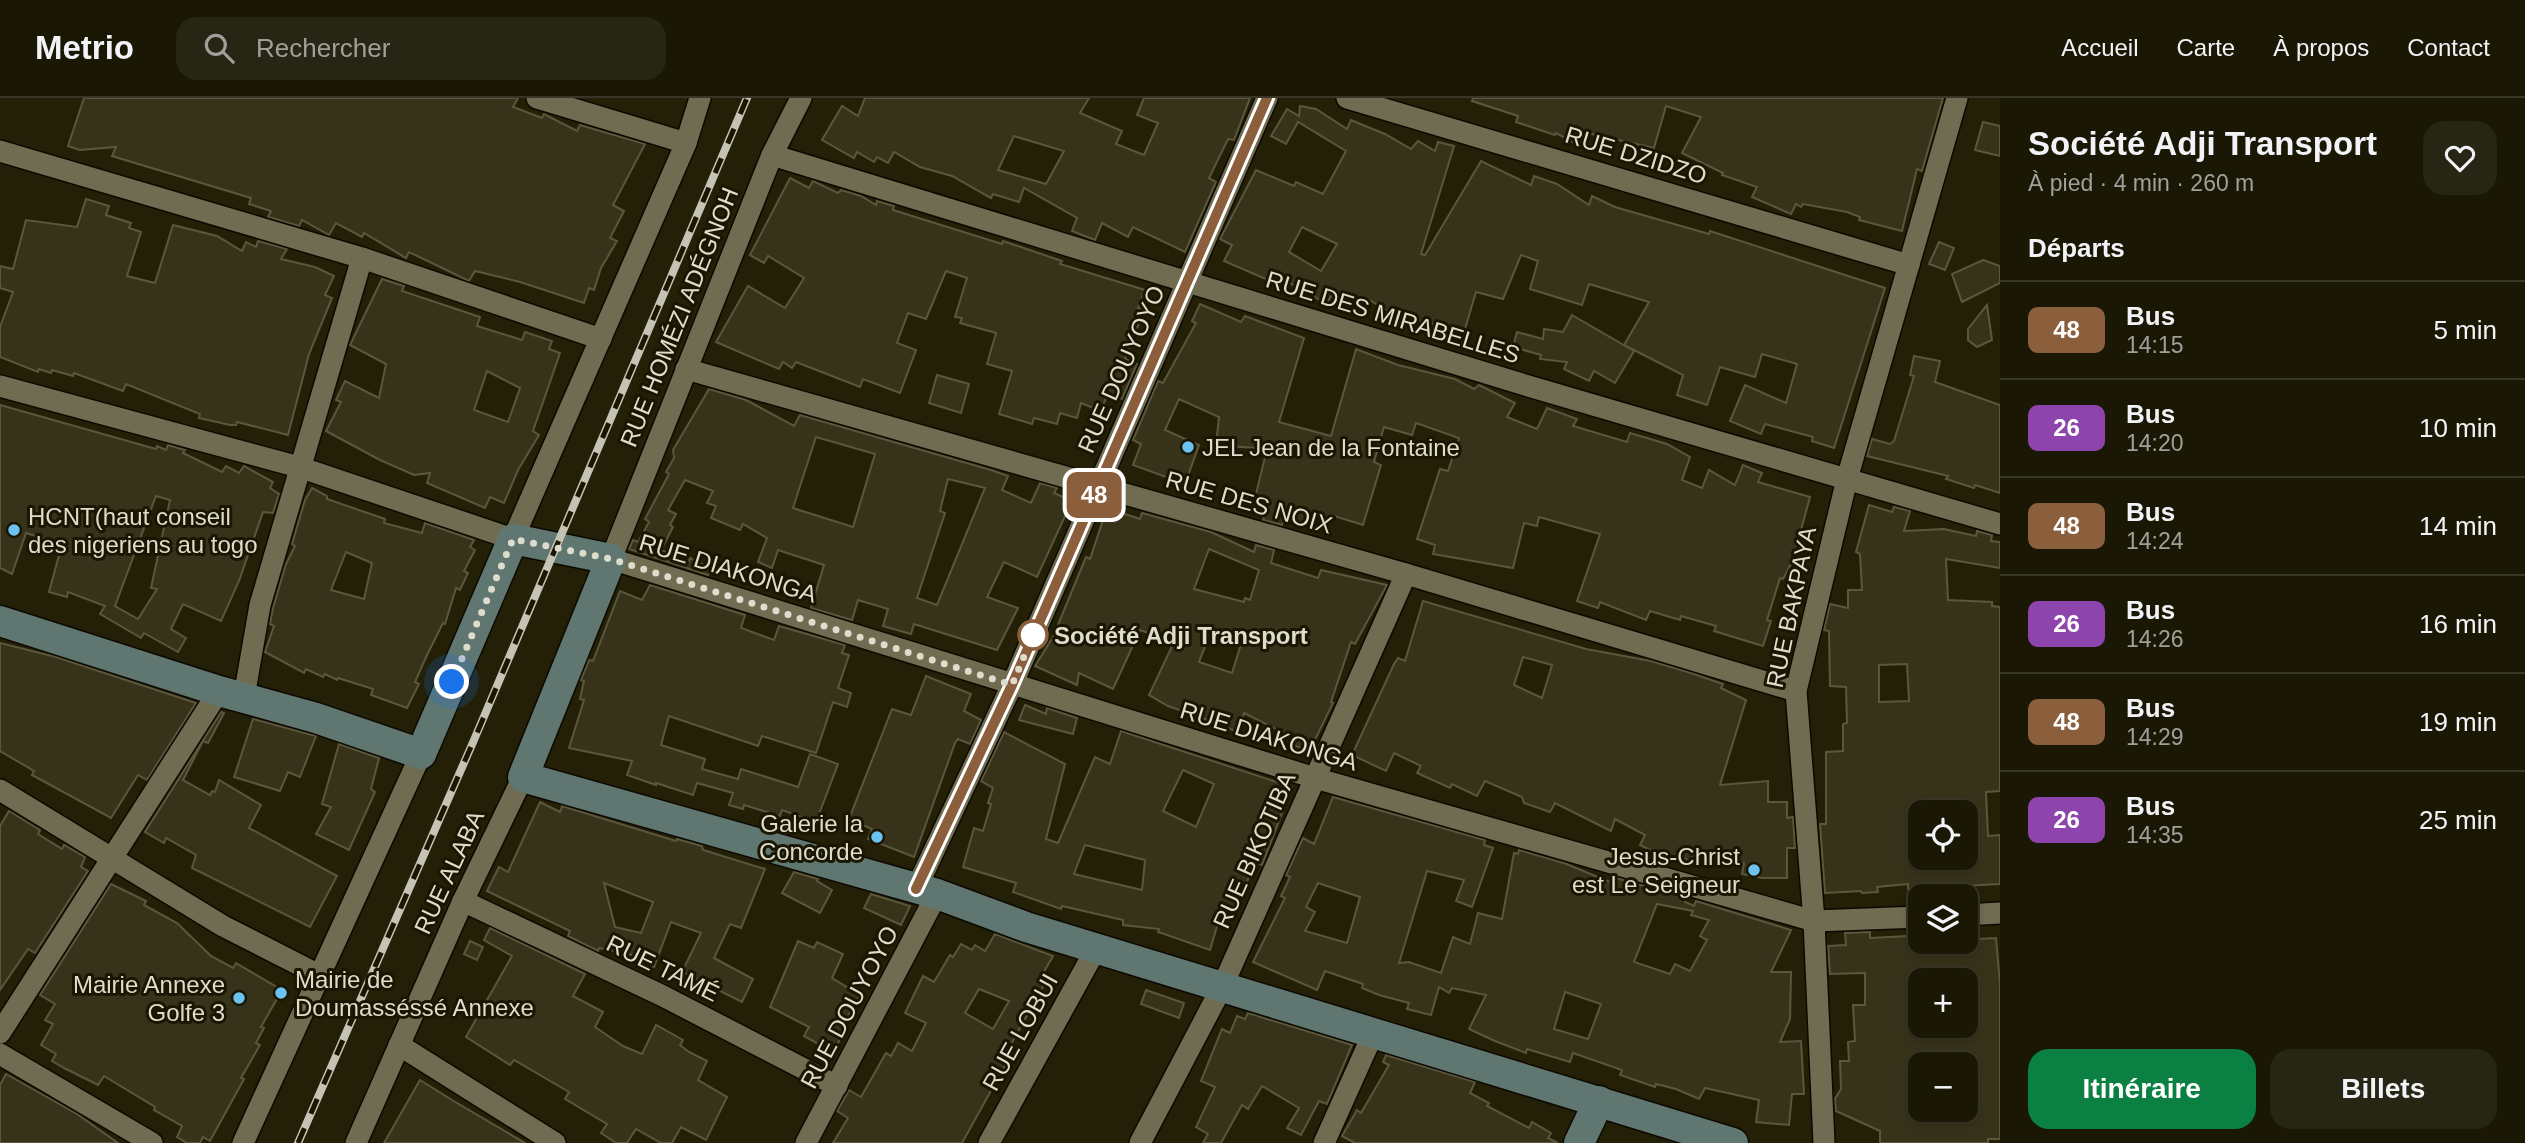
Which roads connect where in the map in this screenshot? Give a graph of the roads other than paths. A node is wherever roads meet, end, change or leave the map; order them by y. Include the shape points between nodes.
1 (537, 98) edge
2 (700, 98) edge
3 (801, 98) edge
4 (1267, 98) edge
5 (1347, 98) edge
6 (1956, 98) edge
7 (685, 143) junction
8 (0, 151) edge
9 (772, 155) junction
10 (362, 258) junction
11 (1909, 265) junction
12 (1188, 282) junction
13 (601, 339) junction
14 (686, 369) junction
15 (0, 386) edge
16 (299, 467) junction
17 (1847, 479) junction
18 (1098, 486) junction
19 (2000, 524) edge
20 (513, 539) junction
21 (611, 559) junction
22 (1406, 574) junction
23 (0, 621) edge
24 (1012, 685) junction
25 (1796, 691) junction
26 (232, 694) junction
27 (421, 754) junction
28 (523, 777) junction
29 (1315, 778) junction
30 (0, 790) edge
31 (109, 859) junction
32 (927, 892) junction
33 (463, 901) junction
34 (2000, 913) edge
35 (1978, 914) edge
36 (1908, 917) edge
37 (1814, 921) junction
38 (1097, 947) junction
39 (321, 976) junction
40 (1223, 985) junction
41 (0, 1033) edge
42 (1373, 1034) junction
43 (399, 1045) junction
44 (0, 1054) edge
45 (837, 1086) junction
46 (1599, 1101) junction
47 (152, 1143) edge
48 (243, 1143) edge
49 (356, 1143) edge
50 (555, 1143) edge
51 (806, 1143) edge
52 (989, 1143) edge
53 (1140, 1143) edge
54 (1324, 1143) edge
55 (1579, 1143) edge
56 (1733, 1143) edge
57 (1824, 1143) edge

1 - 7 street
2 - 7 street
3 - 9 street, RUE HOMÉZI ADÉGNOH
4 - 12 street, RUE DOUYOYO
5 - 11 street, RUE DZIDZO
6 - 11 street, RUE BAKPAYA
7 - 13 street
8 - 10 street
9 - 12 street, RUE DES MIRABELLES
9 - 14 street, RUE HOMÉZI ADÉGNOH
10 - 13 street
10 - 16 street
11 - 17 street, RUE BAKPAYA
12 - 17 street, RUE DES MIRABELLES
12 - 18 street, RUE DOUYOYO
13 - 20 street
14 - 18 street, RUE DES NOIX
14 - 21 street, RUE HOMÉZI ADÉGNOH
15 - 16 street
16 - 20 street
16 - 26 street
17 - 19 street, RUE DES MIRABELLES
17 - 25 street, RUE BAKPAYA
18 - 22 street, RUE DES NOIX
18 - 24 street, RUE DOUYOYO
20 - 21 main road
20 - 27 main road
21 - 24 street, RUE DIAKONGA
21 - 28 main road
22 - 25 street, RUE DES NOIX
22 - 29 street, RUE BIKOTIBA
23 - 26 main road
24 - 29 street, RUE DIAKONGA
24 - 32 street, RUE DOUYOYO
25 - 37 street, RUE BAKPAYA
26 - 27 main road
26 - 31 street
27 - 39 street
28 - 32 main road
28 - 33 street, RUE ALABA
29 - 37 street, RUE DIAKONGA
29 - 40 street, RUE BIKOTIBA
30 - 31 street
31 - 39 street via 223,926
31 - 41 street
32 - 38 main road
32 - 45 street, RUE DOUYOYO
33 - 43 street, RUE ALABA
33 - 45 street, RUE TAMÉ via 663,996
34 - 35 street
36 - 37 street, RUE DIAKONGA
37 - 57 street, RUE BAKPAYA
38 - 40 main road
38 - 52 street, RUE LOBUI
39 - 48 street
40 - 42 main road
40 - 53 street, RUE BIKOTIBA
42 - 46 main road
42 - 54 street
43 - 49 street, RUE ALABA
43 - 50 street
44 - 47 street
45 - 51 street, RUE DOUYOYO
46 - 55 main road
46 - 56 main road

